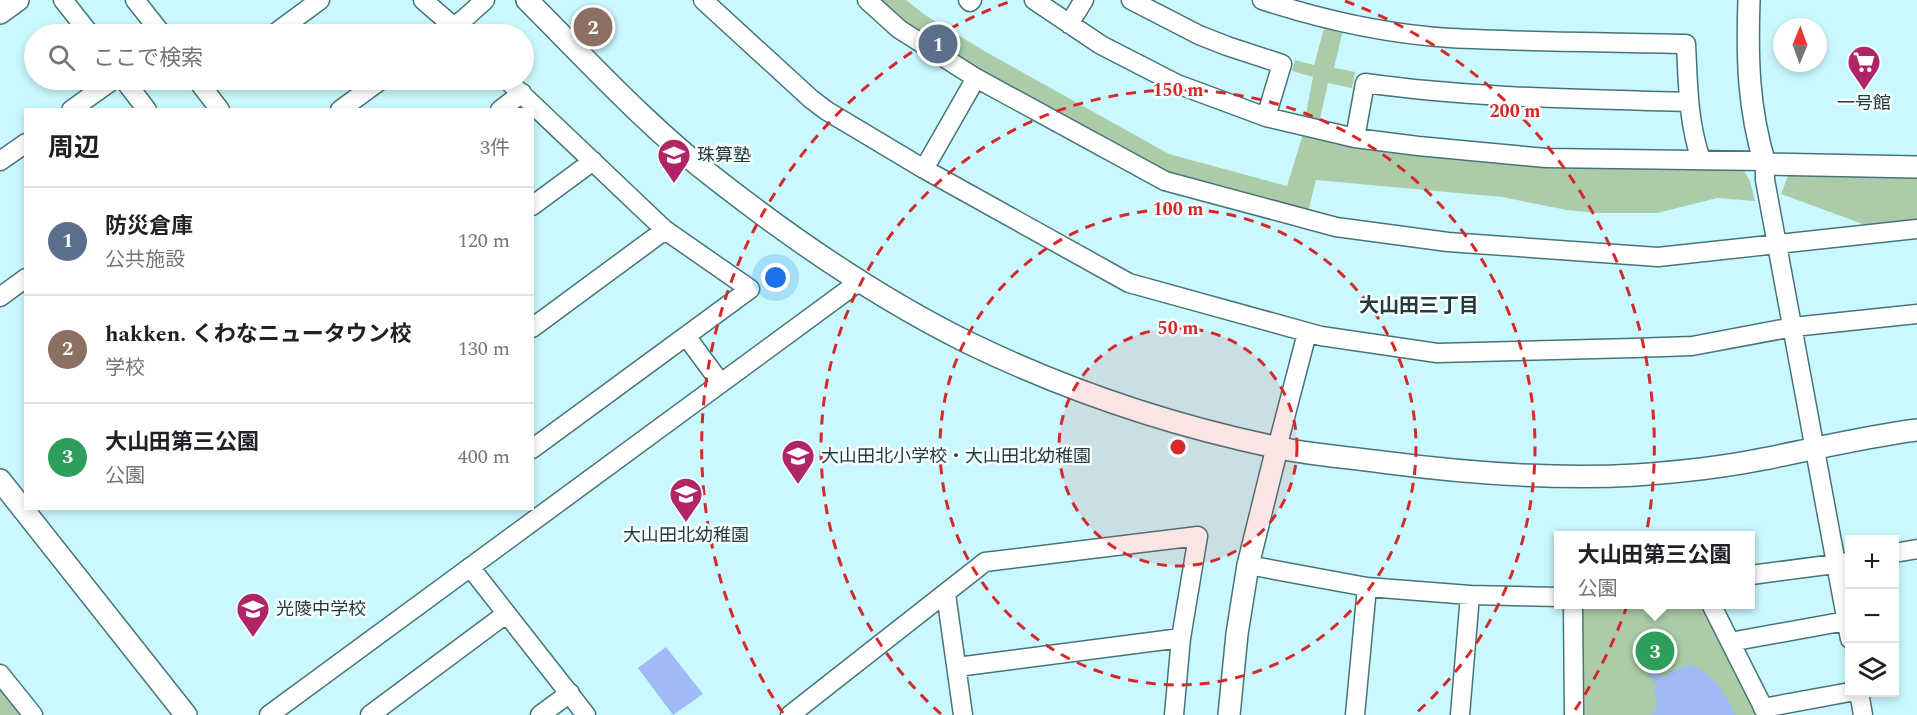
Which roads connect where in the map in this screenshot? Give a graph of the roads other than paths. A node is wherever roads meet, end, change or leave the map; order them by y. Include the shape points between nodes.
1 (18, 0) edge
2 (63, 0) edge
3 (135, 0) edge
4 (320, 0) edge
5 (423, 0) edge
6 (485, 0) edge
7 (526, 0) edge
8 (703, 0) edge
9 (867, 0) edge
10 (1034, 0) edge
11 (1084, 0) edge
12 (1131, 0) edge
13 (1262, 0) edge
14 (1749, 0) edge
15 (0, 13) edge
16 (82, 24) edge
17 (154, 24) edge
18 (288, 24) edge
19 (445, 24) edge
20 (460, 24) edge
21 (1069, 24) junction
22 (976, 78) junction
23 (99, 90) edge
24 (132, 90) edge
25 (209, 90) edge
26 (367, 90) edge
27 (519, 90) edge
28 (522, 93) junction
29 (1689, 102) junction
30 (74, 108) edge
31 (145, 108) edge
32 (219, 108) edge
33 (343, 108) edge
34 (503, 108) edge
35 (1266, 117) junction
36 (1356, 138) junction
37 (24, 144) edge
38 (1701, 160) junction
39 (0, 161) edge
40 (593, 161) junction
41 (1764, 162) junction
42 (1917, 167) edge
43 (924, 169) junction
44 (534, 205) edge
45 (1917, 229) edge
46 (665, 230) junction
47 (1778, 244) junction
48 (24, 279) edge
49 (860, 281) junction
50 (2, 291) edge
51 (1917, 314) edge
52 (534, 327) edge
53 (1793, 327) junction
54 (1307, 333) junction
55 (686, 336) junction
56 (720, 382) junction
57 (1917, 430) edge
58 (1815, 447) junction
59 (534, 448) edge
60 (1277, 448) junction
61 (0, 480) edge
62 (1917, 549) edge
63 (1899, 552) edge
64 (1843, 563) edge
65 (1248, 565) junction
66 (470, 567) junction
67 (1755, 574) edge
68 (1366, 587) junction
69 (1845, 590) edge
70 (946, 594) junction
71 (1470, 596) junction
72 (1554, 597) edge
73 (1573, 609) edge
74 (1714, 609) edge
75 (506, 614) junction
76 (1845, 630) edge
77 (1181, 638) junction
78 (1730, 642) junction
79 (957, 667) junction
80 (0, 674) edge
81 (570, 693) junction
82 (1845, 693) edge
83 (1860, 697) edge
84 (1765, 711) edge
85 (33, 715) edge
86 (186, 715) edge
87 (269, 715) edge
88 (370, 715) edge
89 (540, 715) edge
90 (586, 715) edge
91 (790, 715) edge
92 (963, 715) edge
93 (1174, 715) edge
94 (1229, 715) edge
95 (1355, 715) edge
96 (1460, 715) edge
97 (1574, 715) edge
98 (1863, 715) edge

1 - 15 street
2 - 16 street
3 - 17 street
4 - 18 street
5 - 19 street
6 - 20 street
7 - 49 street via 714,179
8 - 43 street via 810,99
9 - 22 street via 899,28
10 - 21 street
11 - 21 street
12 - 35 street via 1199,35 1282,64
13 - 29 street via 1335,21 1448,38 1686,44
14 - 41 street via 1748,69
21 - 35 street via 1177,84
22 - 43 street
22 - 47 street via 1165,181 1336,227 1448,242 1658,256
23 - 30 street
24 - 31 street
25 - 32 street
26 - 33 street
27 - 28 street
28 - 34 street
28 - 40 street
29 - 36 street via 1432,92 1365,83
29 - 38 street
35 - 36 street
36 - 38 street via 1546,158
37 - 39 street
38 - 41 street
40 - 44 street
40 - 46 street
41 - 42 street
41 - 47 street
43 - 54 street via 1129,283
45 - 47 street
46 - 52 street
46 - 55 street via 750,289
47 - 53 street
48 - 50 street
49 - 56 street
49 - 60 street via 969,342 1077,388 1136,410
51 - 53 street
53 - 54 street via 1692,346 1521,352 1437,353
53 - 58 street
54 - 60 street
55 - 56 street
55 - 59 street
56 - 66 street
57 - 58 street
58 - 60 street via 1697,470 1570,478 1440,470
58 - 64 street
60 - 65 street
61 - 86 street
62 - 63 street
64 - 67 street
64 - 69 street
65 - 68 street
65 - 94 street
66 - 75 street
66 - 87 street
68 - 71 street
68 - 95 street
70 - 77 street via 985,562 1198,536
70 - 79 street
70 - 91 street
71 - 72 street
71 - 96 street
73 - 97 street
74 - 78 street
75 - 81 street
75 - 88 street
76 - 78 street
77 - 79 street
77 - 93 street
78 - 84 street
79 - 92 street
80 - 85 street
81 - 89 street
81 - 90 street
82 - 84 street
83 - 98 street

